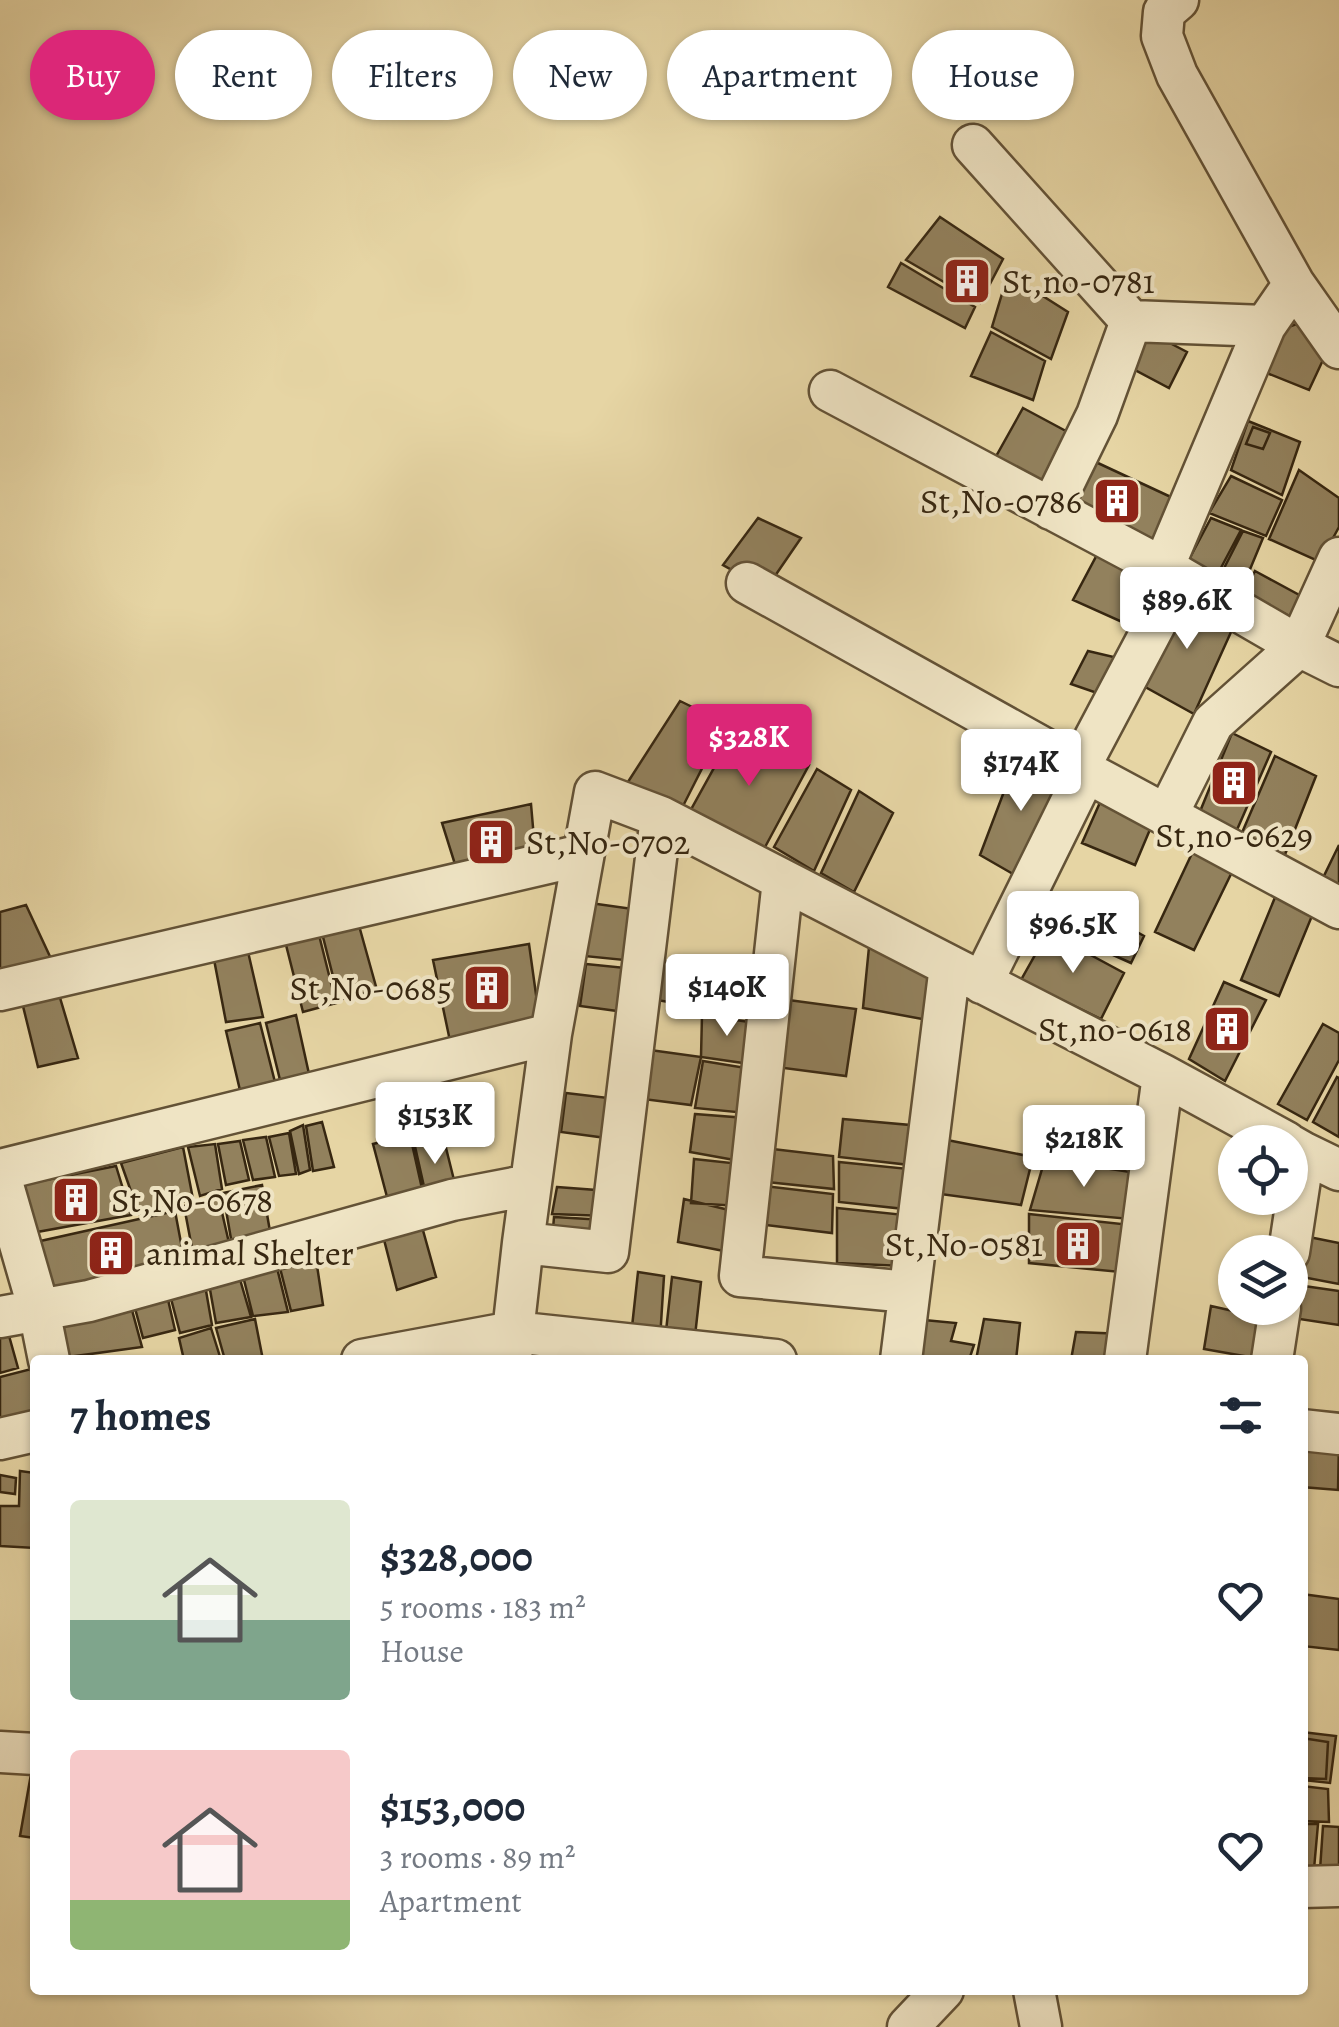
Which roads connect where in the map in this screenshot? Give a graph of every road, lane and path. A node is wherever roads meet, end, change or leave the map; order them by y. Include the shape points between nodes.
1 (1178, 0) edge
2 (972, 145) dead end
3 (1294, 284) junction
4 (1131, 321) junction
5 (1264, 326) junction
6 (1339, 348) edge
7 (830, 391) dead end
8 (1051, 509) junction
9 (1339, 558) edge
10 (1172, 572) junction
11 (746, 583) dead end
12 (1299, 646) junction
13 (1339, 666) edge
14 (1082, 770) junction
15 (1168, 815) junction
16 (661, 817) junction
17 (582, 856) junction
18 (783, 880) junction
19 (1339, 908) edge
20 (966, 974) junction
21 (0, 990) edge
22 (552, 1034) junction
23 (1163, 1075) junction
24 (1254, 1125) edge
25 (0, 1172) edge
26 (530, 1185) junction
27 (523, 1243) junction
28 (909, 1292) junction
29 (19, 1313) edge
30 (1277, 1325) edge
31 (512, 1346) edge
32 (611, 1351) edge
33 (46, 1355) edge
34 (416, 1355) edge
35 (684, 1355) edge
36 (902, 1355) edge
37 (1126, 1355) edge
38 (1273, 1355) edge
39 (1308, 1431) edge
40 (30, 1432) edge
41 (1339, 1434) edge
42 (0, 1439) edge
43 (0, 1448) edge
44 (30, 1451) edge
45 (0, 1752) edge
46 (30, 1754) edge
47 (1339, 1886) edge
48 (1308, 1888) edge
49 (938, 1995) edge
50 (1035, 1995) edge
51 (908, 2027) edge
52 (1041, 2027) edge

1 - 3 street via 1164,12 1162,36 1177,75
2 - 4 street
3 - 5 street
3 - 6 street
4 - 5 street
4 - 8 street via 1097,415
5 - 10 street
7 - 8 street
8 - 10 street
9 - 12 street
10 - 12 street
10 - 14 street
11 - 14 street
12 - 13 street
12 - 15 street via 1214,723
14 - 15 street
14 - 20 street
15 - 19 street
16 - 17 street via 595,792
16 - 18 street
16 - 27 street via 608,1252
17 - 21 street
17 - 22 street
18 - 20 street
18 - 28 street via 740,1276
20 - 23 street
20 - 28 street
22 - 25 street
22 - 26 street
23 - 24 street
23 - 37 street
25 - 29 street
26 - 27 street
26 - 29 street via 452,1200 89,1301
27 - 31 street
28 - 36 street
29 - 33 street
30 - 38 street
31 - 32 street
31 - 34 street
32 - 35 street
39 - 41 street
40 - 42 street
43 - 44 street
45 - 46 street
47 - 48 street
49 - 51 street
50 - 52 street

